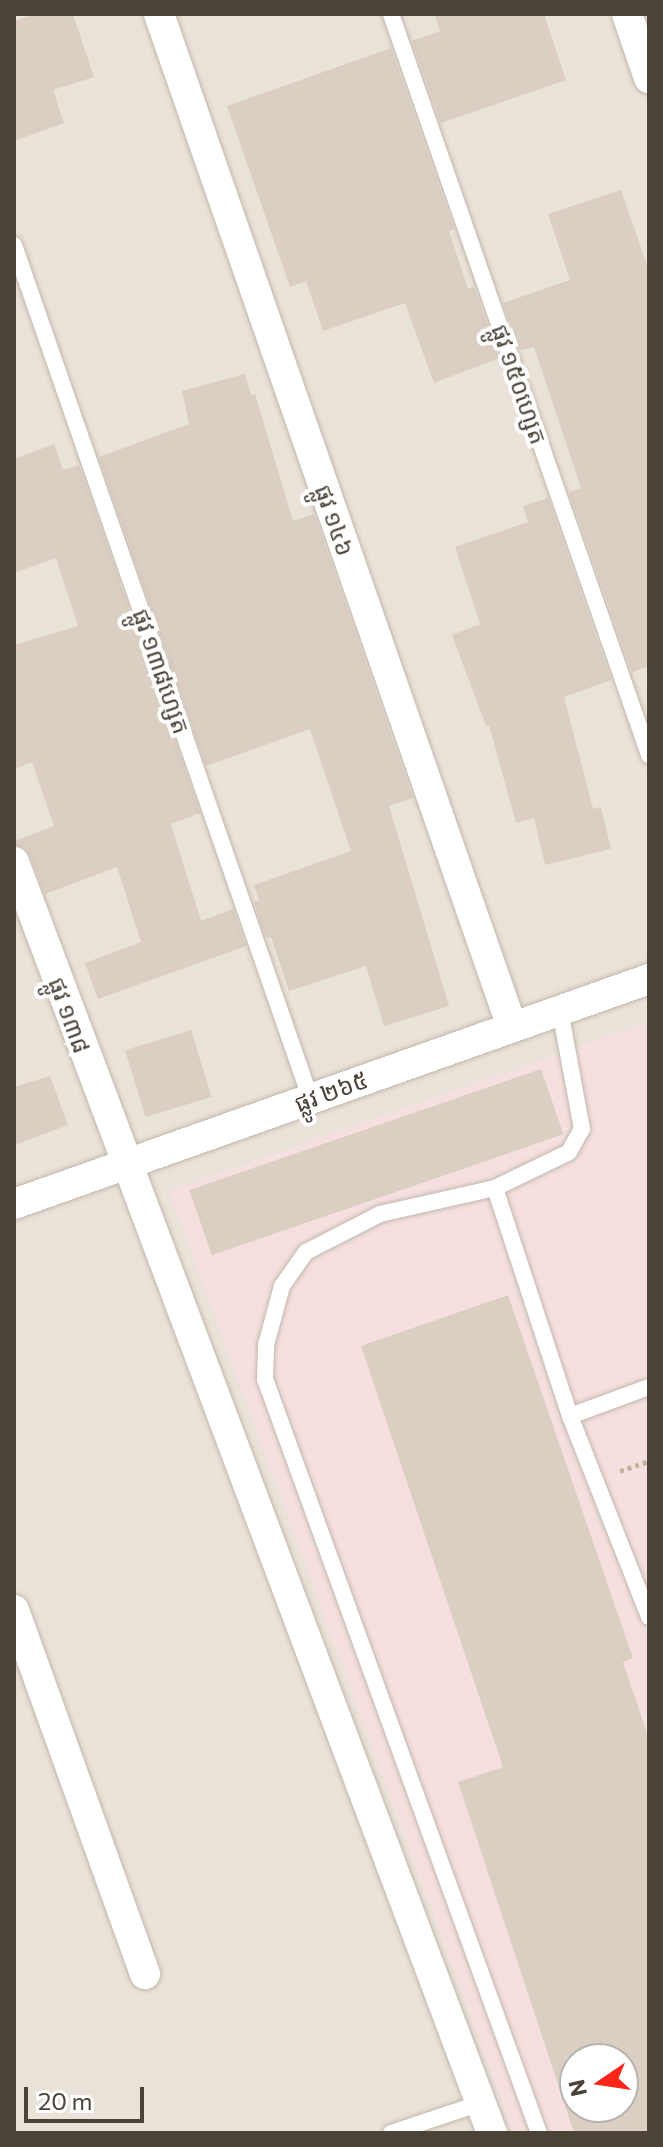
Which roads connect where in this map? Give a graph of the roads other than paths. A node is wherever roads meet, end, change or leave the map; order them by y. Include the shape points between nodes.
1 (159, 14) edge
2 (391, 14) edge
3 (627, 14) edge
4 (649, 78) edge
5 (14, 245) edge
6 (649, 755) edge
7 (14, 862) edge
8 (649, 979) edge
9 (560, 1010) junction
10 (512, 1027) junction
11 (310, 1097) junction
12 (126, 1167) junction
13 (495, 1188) junction
14 (14, 1204) edge
15 (649, 1387) edge
16 (570, 1416) junction
17 (14, 1610) edge
18 (649, 1617) edge
19 (145, 1974) dead end
20 (481, 2103) junction
21 (391, 2133) edge
22 (492, 2133) edge
23 (539, 2133) edge

1 - 10 street, ផ្លូវ ១៤៦
2 - 6 lane, ផ្លូវ ១៥០ហ្សេត
3 - 4 street
5 - 11 lane, ផ្លូវ ១៣៨ហ្សេត
7 - 12 street, ផ្លូវ ១៣៨
8 - 9 street, ផ្លូវ ២៦៥
9 - 10 street, ផ្លូវ ២៦៥
9 - 13 lane via 582,1129 569,1152
10 - 11 street, ផ្លូវ ២៦៥
11 - 12 street, ផ្លូវ ២៦៥
12 - 14 street, ផ្លូវ ២៦៥
12 - 20 street, ផ្លូវ ១៣៨
13 - 16 lane
13 - 23 lane via 380,1214 306,1252 282,1286 266,1345 265,1379
15 - 16 lane
16 - 18 lane
17 - 19 street
20 - 21 lane
20 - 22 street, ផ្លូវ ១៣៨

